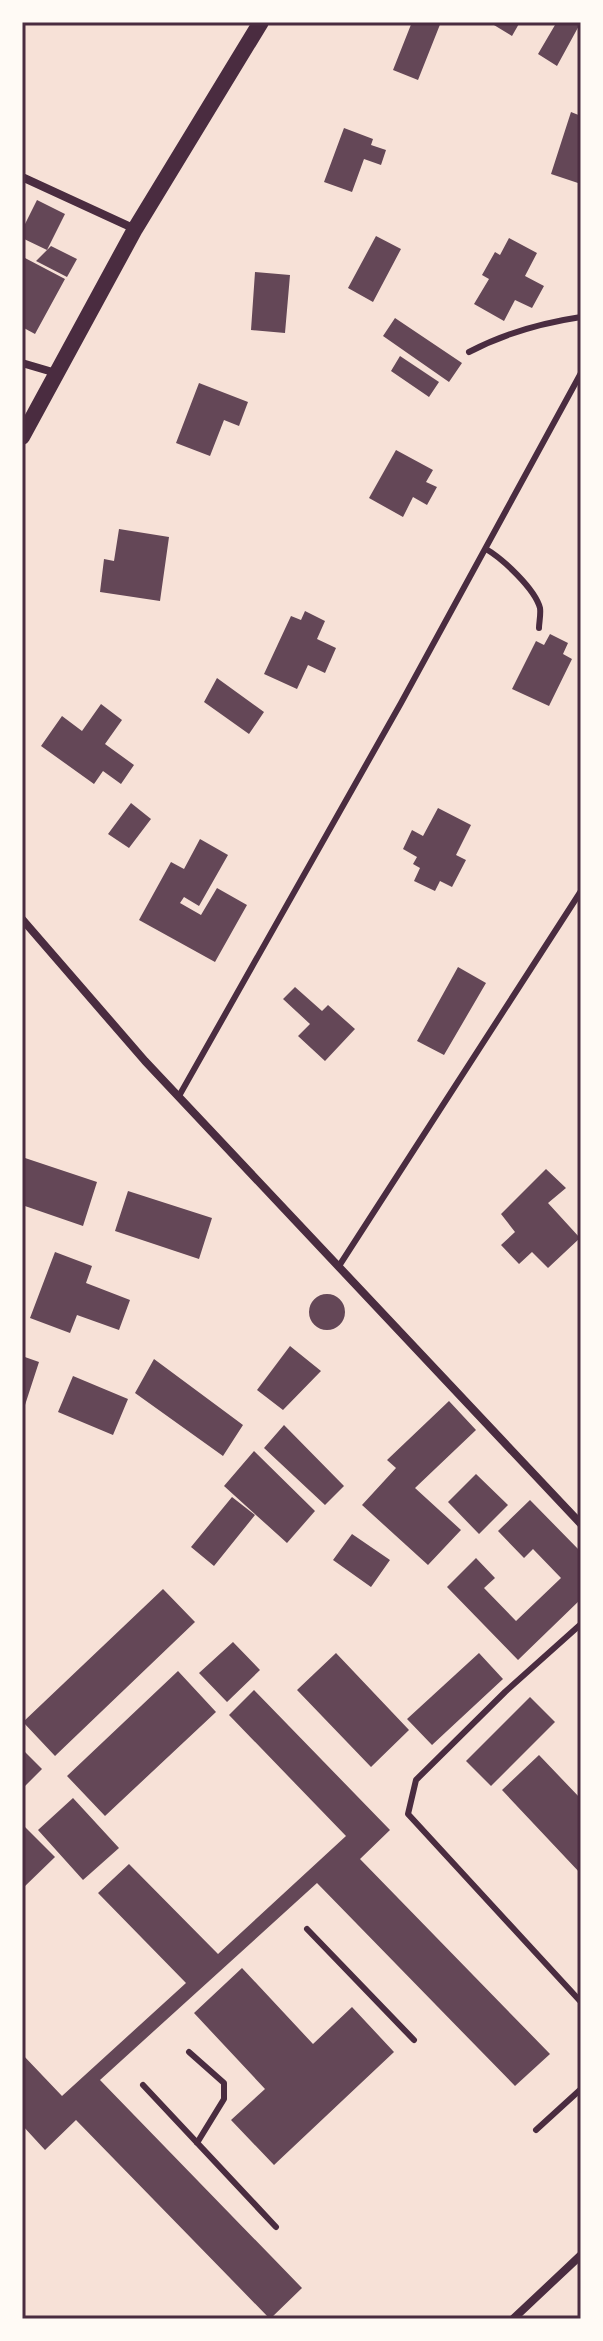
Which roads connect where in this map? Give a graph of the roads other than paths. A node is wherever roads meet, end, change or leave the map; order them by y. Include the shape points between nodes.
1 (261, 22) edge
2 (22, 177) edge
3 (135, 229) junction
4 (581, 317) edge
5 (469, 352) dead end
6 (22, 363) edge
7 (56, 373) junction
8 (581, 373) edge
9 (22, 437) edge
10 (486, 549) junction
11 (539, 628) dead end
12 (581, 891) edge
13 (22, 919) edge
14 (179, 1096) junction
15 (339, 1266) junction
16 (581, 1524) edge
17 (581, 1624) edge
18 (307, 1929) dead end
19 (581, 2002) edge
20 (414, 2040) dead end
21 (189, 2052) dead end
22 (143, 2085) dead end
23 (581, 2089) edge
24 (536, 2130) dead end
25 (197, 2143) junction
26 (276, 2227) dead end
27 (581, 2255) edge
28 (513, 2319) edge

1 - 3 main road
2 - 3 street
3 - 7 main road
4 - 5 lane via 521,329
6 - 7 street
7 - 9 main road
8 - 10 lane
10 - 11 lane via 505,561 527,588 540,608
10 - 14 lane
12 - 15 lane
13 - 14 street
14 - 15 street
15 - 16 street
17 - 19 lane via 416,1780 408,1814
18 - 20 lane
21 - 25 lane via 224,2083 224,2099
22 - 25 lane
23 - 24 lane
25 - 26 lane
27 - 28 street

